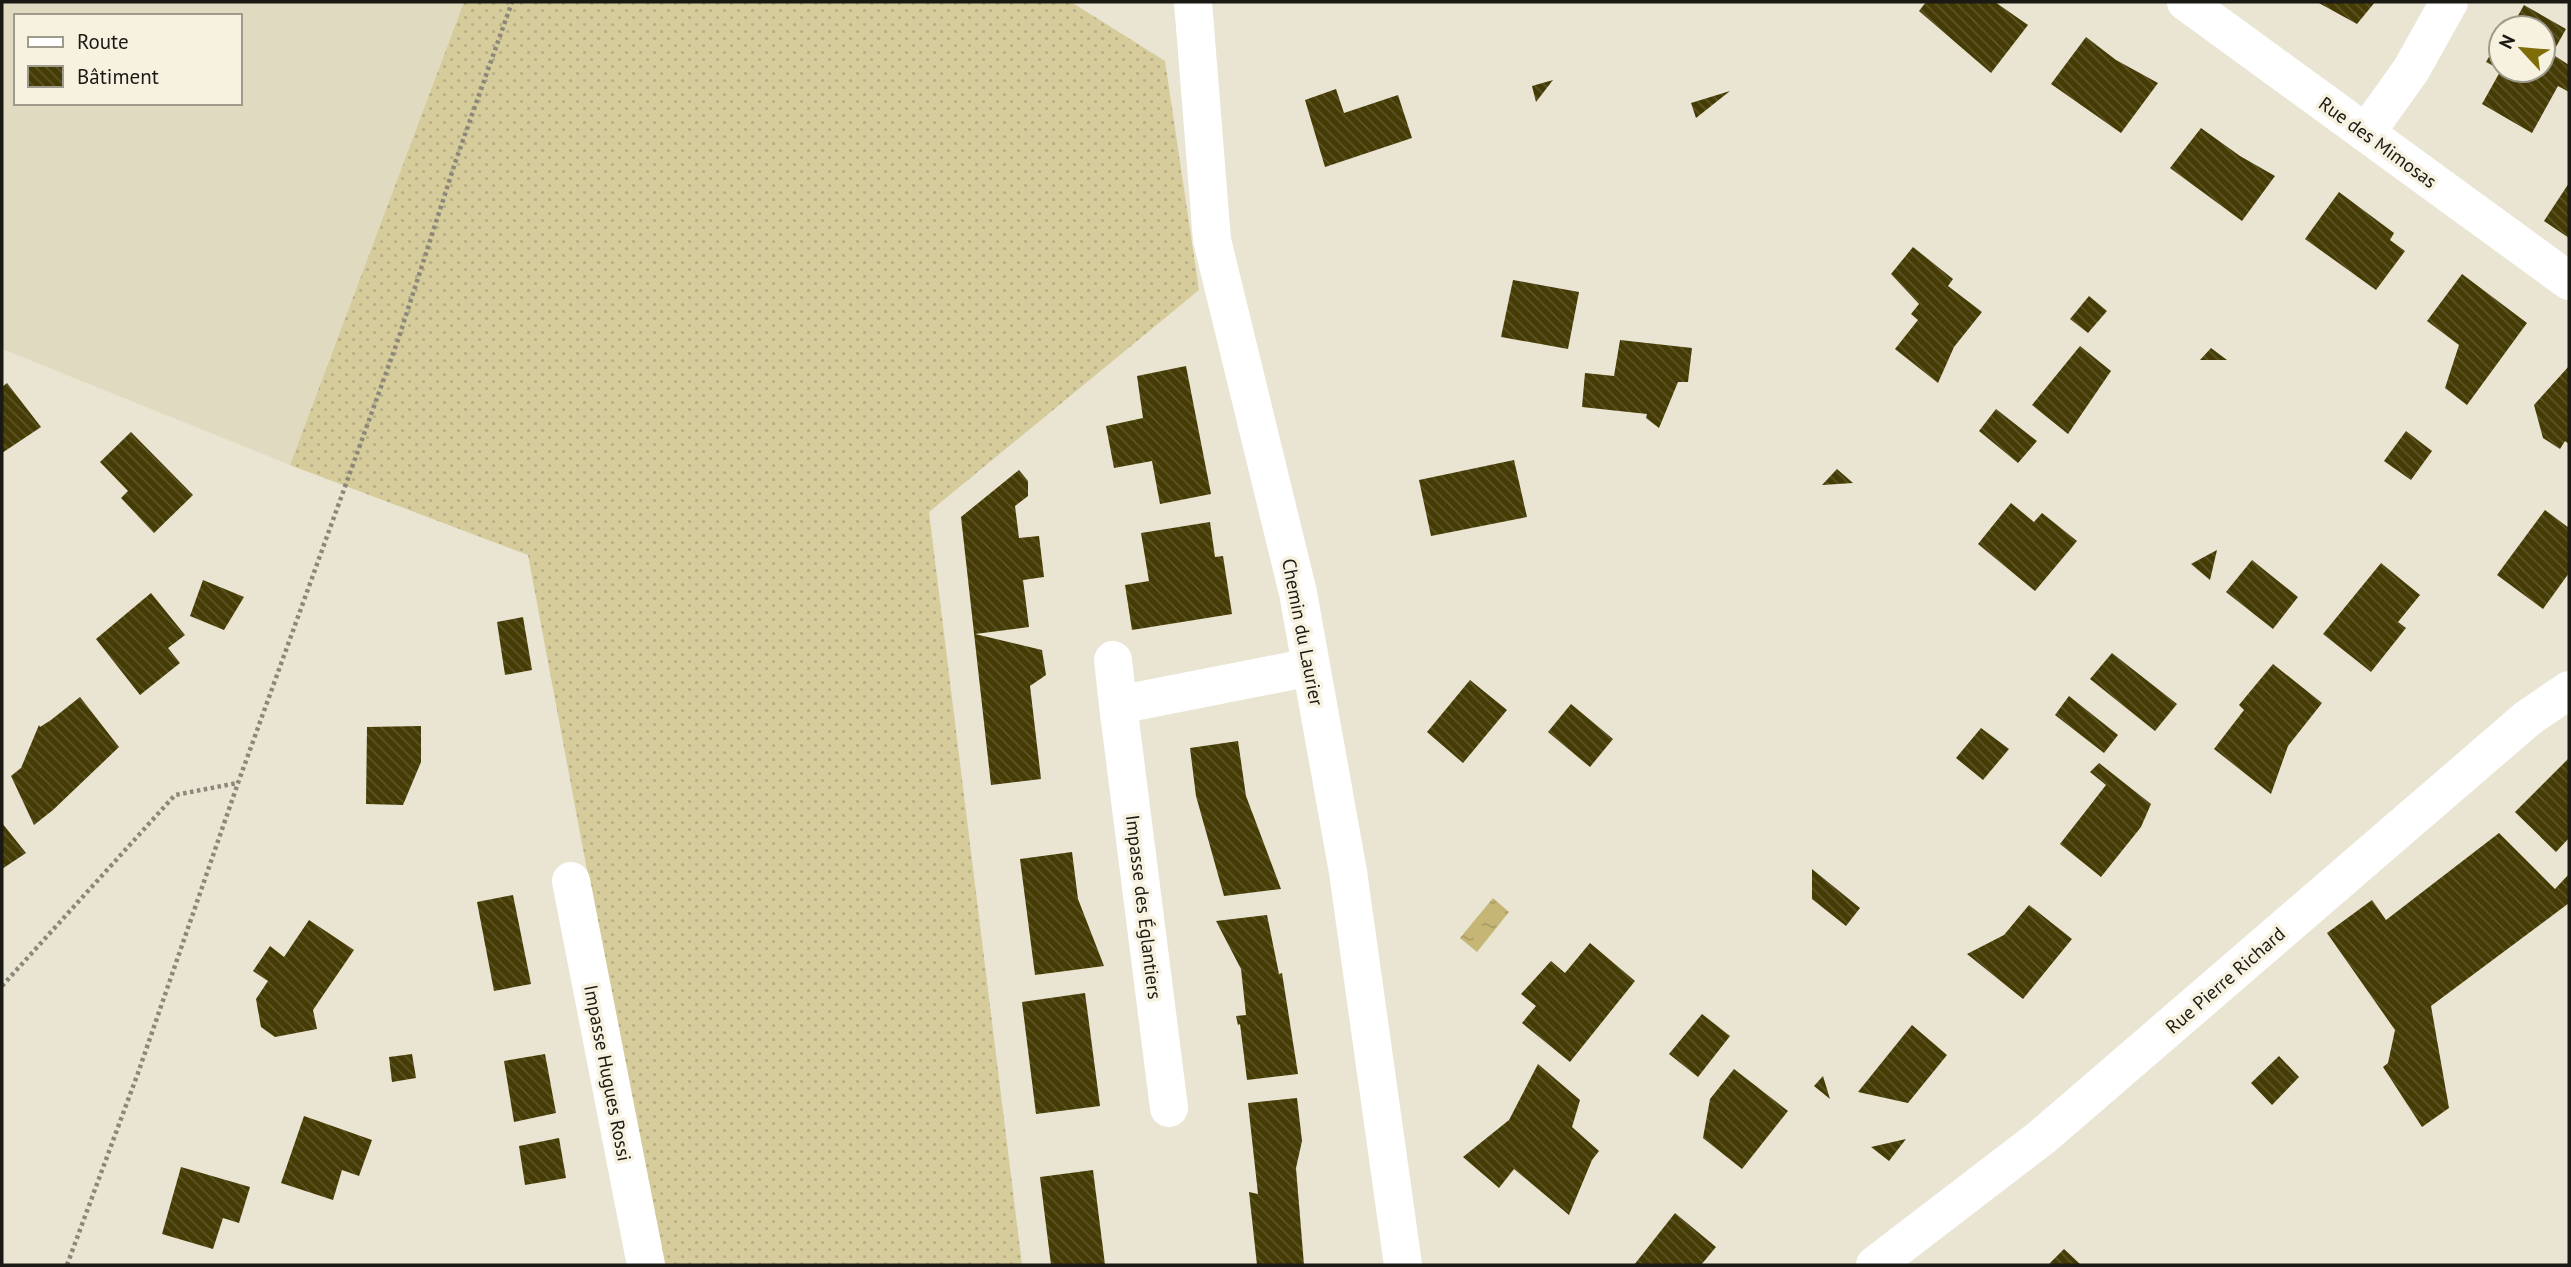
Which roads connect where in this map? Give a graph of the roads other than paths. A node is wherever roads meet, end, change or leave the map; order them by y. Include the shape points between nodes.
1 (1194, 2) edge
2 (2186, 2) edge
3 (2449, 2) edge
4 (2365, 133) junction
5 (2569, 282) edge
6 (1113, 660) dead end
7 (1311, 667) junction
8 (2569, 690) edge
9 (1118, 705) junction
10 (570, 881) dead end
11 (1169, 1108) dead end
12 (646, 1265) edge
13 (1403, 1265) edge
14 (1875, 1265) edge

1 - 7 street, Chemin du Laurier via 1212,240 1298,593
2 - 4 street, Rue des Mimosas
3 - 4 street via 2410,70
4 - 5 street, Rue des Mimosas
6 - 9 street, Impasse des Églantiers
7 - 9 street
7 - 13 street, Chemin du Laurier via 1348,872
8 - 14 street, Rue Pierre Richard via 2528,718 2042,1138
9 - 11 street, Impasse des Églantiers
10 - 12 street, Impasse Hugues Rossi

